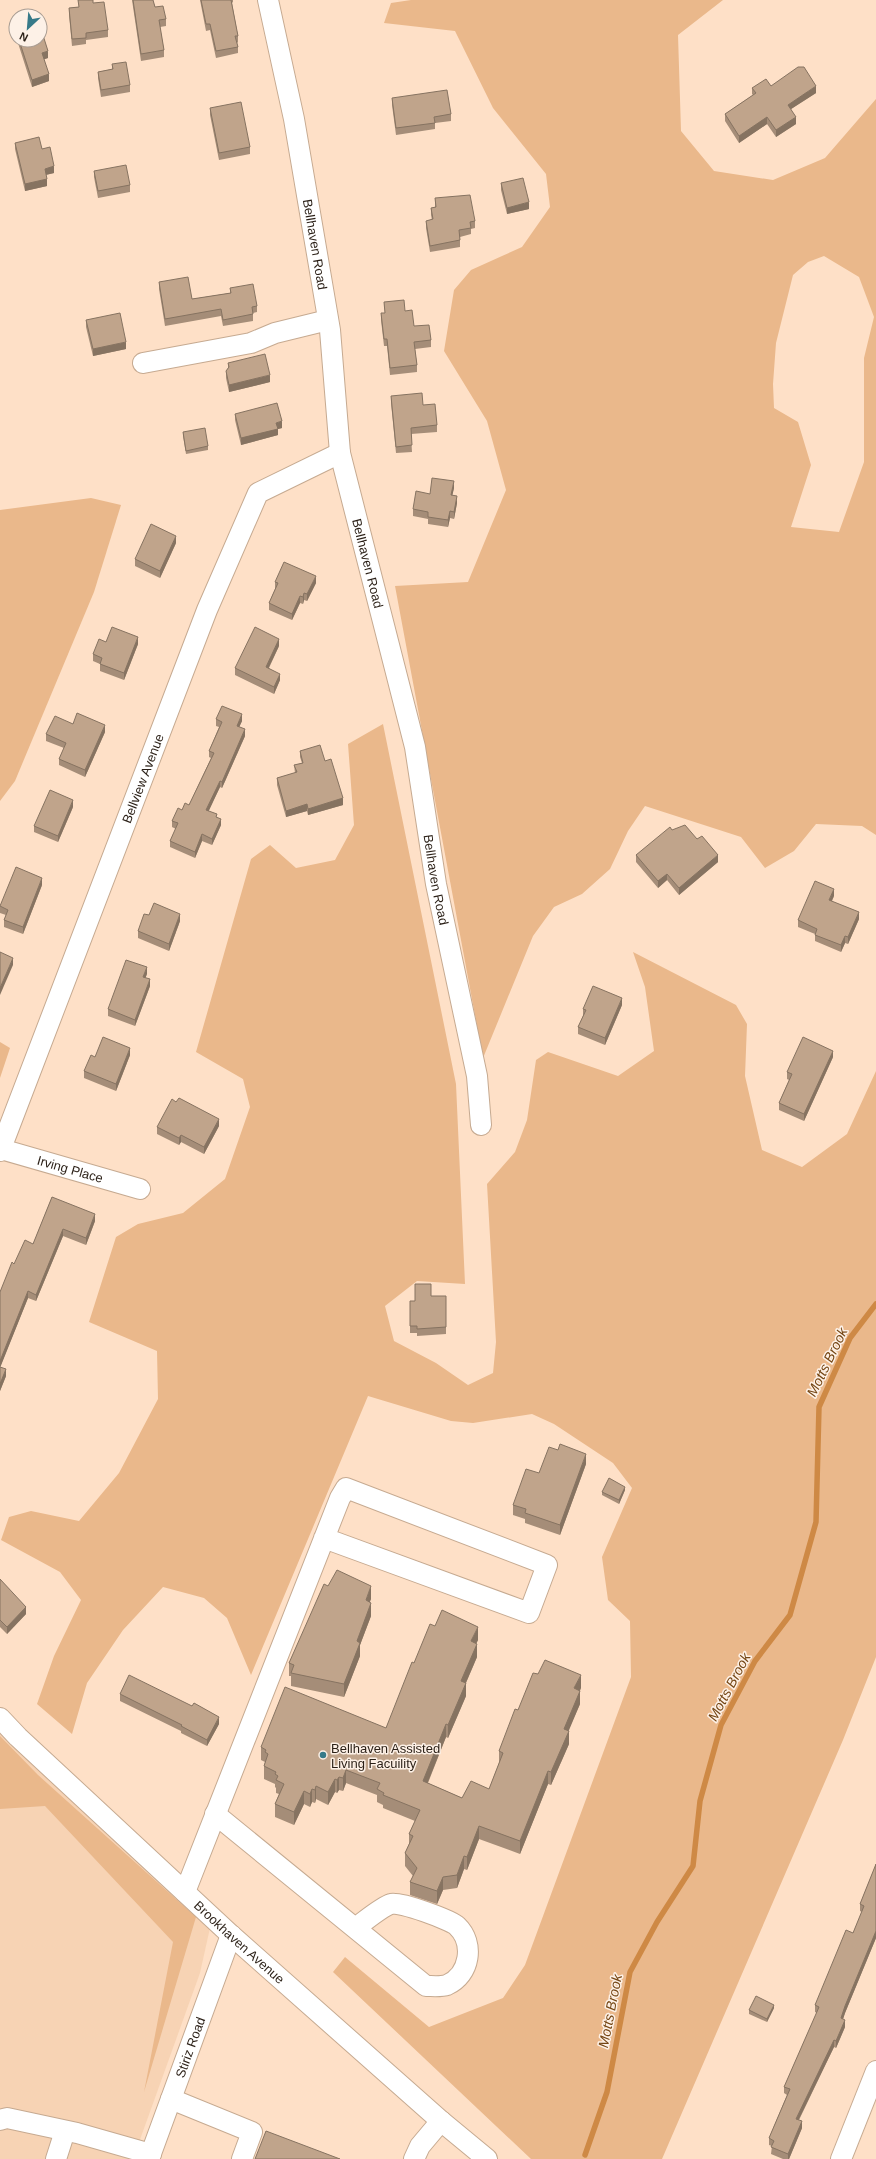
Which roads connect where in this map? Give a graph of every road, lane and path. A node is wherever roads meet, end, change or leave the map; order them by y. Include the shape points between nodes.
1 (268, 0) edge
2 (328, 320) junction
3 (143, 363) dead end
4 (340, 453) junction
5 (482, 1125) dead end
6 (0, 1150) edge
7 (140, 1190) dead end
8 (324, 1538) junction
9 (0, 1718) edge
10 (216, 1814) junction
11 (185, 1892) junction
12 (355, 1928) junction
13 (231, 1936) junction
14 (876, 2072) edge
15 (171, 2099) junction
16 (0, 2120) edge
17 (441, 2121) junction
18 (65, 2131) junction
19 (150, 2157) edge
20 (56, 2159) edge
21 (242, 2159) edge
22 (414, 2159) edge
23 (487, 2159) edge
24 (841, 2159) edge

1 - 2 street, Bellhaven Road via 294,119
2 - 3 street via 275,333 251,343
2 - 4 street, Bellhaven Road
4 - 5 street, Bellhaven Road via 415,747 436,884 477,1076
4 - 6 street, Bellview Avenue via 258,494 204,617
6 - 7 street, Irving Place
8 - 8 street via 346,1488 547,1565 529,1613
8 - 10 street
9 - 11 street, Brookhaven Avenue
10 - 11 street
10 - 12 street
11 - 13 street, Brookhaven Avenue
12 - 12 street via 426,1986 446,1986 459,1978 467,1964 468,1945 457,1926 405,1905 391,1904
13 - 15 street, Stiriz Road
13 - 17 street, Brookhaven Avenue
14 - 24 street
15 - 19 street, Stiriz Road
15 - 21 street via 252,2132
16 - 18 street via 7,2118
17 - 22 street via 420,2146
17 - 23 street, Brookhaven Avenue
18 - 19 street
18 - 20 street

